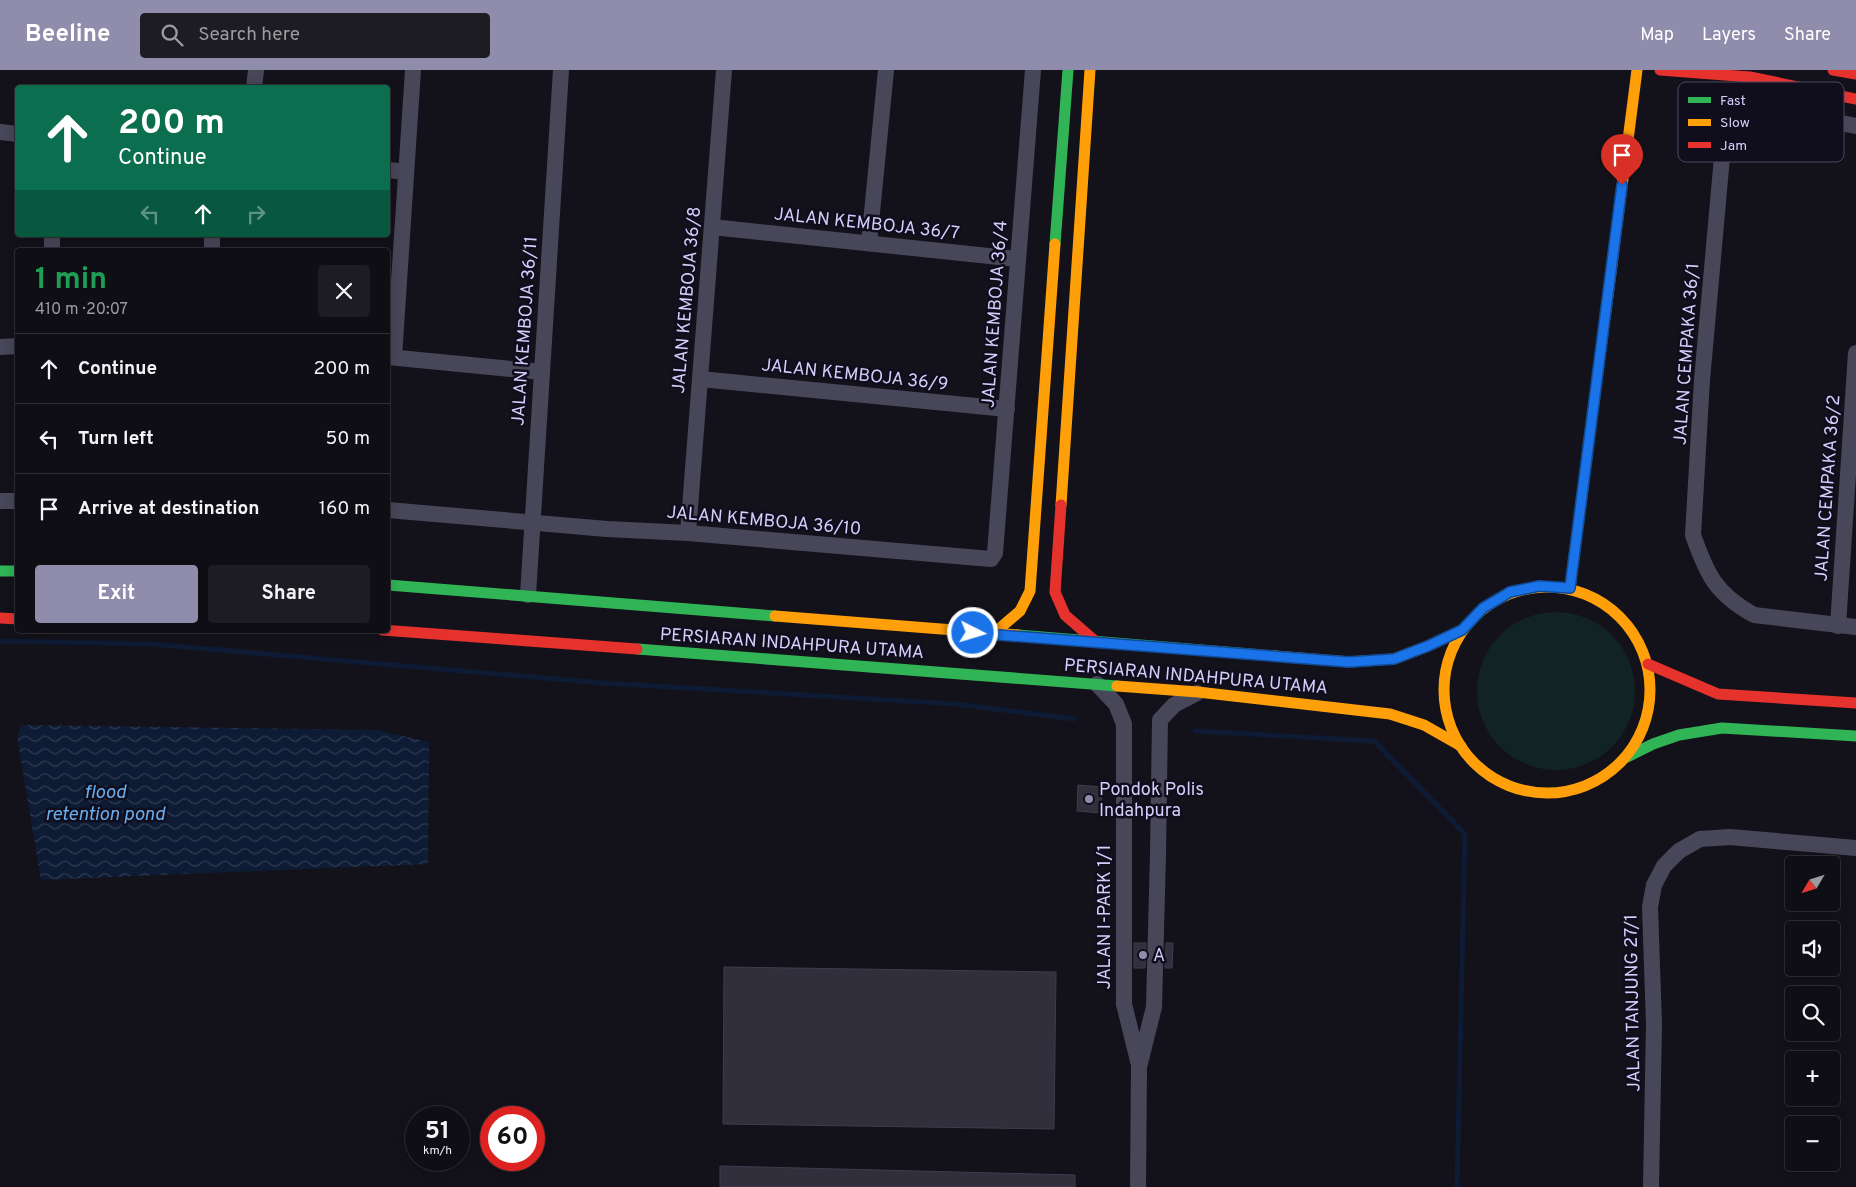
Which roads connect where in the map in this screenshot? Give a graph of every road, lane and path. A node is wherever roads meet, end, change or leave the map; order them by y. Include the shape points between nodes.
1 (256, 70) edge
2 (413, 70) edge
3 (561, 70) edge
4 (724, 70) edge
5 (886, 70) edge
6 (1033, 70) edge
7 (1068, 70) edge
8 (1090, 70) edge
9 (1636, 70) edge
10 (1660, 70) edge
11 (1833, 70) edge
12 (1856, 74) edge
13 (1774, 82) edge
14 (254, 85) edge
15 (0, 132) edge
16 (15, 134) edge
17 (1722, 162) edge
18 (390, 170) edge
19 (406, 172) junction
20 (712, 227) junction
21 (869, 243) junction
22 (1018, 259) junction
23 (15, 346) edge
24 (0, 347) edge
25 (1856, 353) edge
26 (390, 357) edge
27 (542, 372) junction
28 (700, 379) junction
29 (1007, 409) junction
30 (0, 501) edge
31 (15, 501) edge
32 (390, 510) edge
33 (532, 522) junction
34 (688, 533) junction
35 (991, 559) joint
36 (0, 571) edge
37 (15, 572) edge
38 (390, 584) edge
39 (1570, 588) junction
40 (528, 595) junction
41 (0, 618) edge
42 (15, 619) edge
43 (1838, 626) junction
44 (1856, 627) edge
45 (1462, 630) junction
46 (390, 631) edge
47 (993, 634) junction
48 (1096, 642) junction
49 (1648, 664) junction
50 (1097, 684) junction
51 (1198, 692) junction
52 (1856, 704) edge
53 (1856, 736) edge
54 (1461, 746) junction
55 (1627, 757) junction
56 (1856, 848) edge
57 (1140, 1067) junction
58 (1138, 1187) edge
59 (1651, 1187) edge

1 - 14 street
2 - 19 street
3 - 27 street, JALAN KEMBOJA 36/11
4 - 20 street, JALAN KEMBOJA 36/8
5 - 21 street
6 - 22 street, JALAN KEMBOJA 36/4
7 - 47 main road via 1030,591 1026,605
8 - 48 main road via 1055,592 1064,615
9 - 39 main road
10 - 13 main road
11 - 12 main road
15 - 16 street
17 - 43 street, JALAN CEMPAKA 36/1 via 1693,534 1713,581 1726,597 1742,608 1754,615
18 - 19 street
19 - 26 street
20 - 21 street, JALAN KEMBOJA 36/7
20 - 28 street, JALAN KEMBOJA 36/8
21 - 22 street, JALAN KEMBOJA 36/7
22 - 29 street, JALAN KEMBOJA 36/4
23 - 24 street
25 - 43 street, JALAN CEMPAKA 36/2
26 - 27 street
27 - 33 street, JALAN KEMBOJA 36/11
28 - 29 street, JALAN KEMBOJA 36/9
28 - 34 street, JALAN KEMBOJA 36/8
29 - 35 street, JALAN KEMBOJA 36/4 via 996,553
30 - 31 street
32 - 33 street, JALAN KEMBOJA 36/10
33 - 34 street, JALAN KEMBOJA 36/10
33 - 40 street, JALAN KEMBOJA 36/11
34 - 35 street, JALAN KEMBOJA 36/10
36 - 37 main road
38 - 40 main road, PERSIARAN INDAHPURA UTAMA
39 - 45 main road via 1539,586 1510,592 1483,608
39 - 49 main road via 1605,603 1632,629
40 - 47 main road, PERSIARAN INDAHPURA UTAMA
41 - 42 main road
43 - 44 street, JALAN CEMPAKA 36/1
45 - 48 main road, PERSIARAN INDAHPURA UTAMA via 1394,659 1349,662
45 - 54 main road via 1446,667 1445,708
46 - 50 main road, PERSIARAN INDAHPURA UTAMA
47 - 48 main road, PERSIARAN INDAHPURA UTAMA
49 - 52 main road via 1718,694
49 - 55 main road via 1651,697 1644,729
50 - 51 main road, PERSIARAN INDAHPURA UTAMA
50 - 57 street, JALAN I-PARK 1/1 via 1116,704 1124,724 1124,1004
51 - 54 main road, PERSIARAN INDAHPURA UTAMA via 1390,714 1424,725
51 - 57 street, JALAN I-PARK 1/1 via 1174,705 1160,720 1154,1007
53 - 55 main road via 1722,728 1679,735
54 - 55 main road via 1482,770 1510,786 1542,793 1573,790 1603,778
56 - 59 street, JALAN TANJUNG 27/1 via 1730,838 1700,839 1664,866 1654,885 1650,907 1654,1024
57 - 58 street, JALAN I-PARK 1/1

